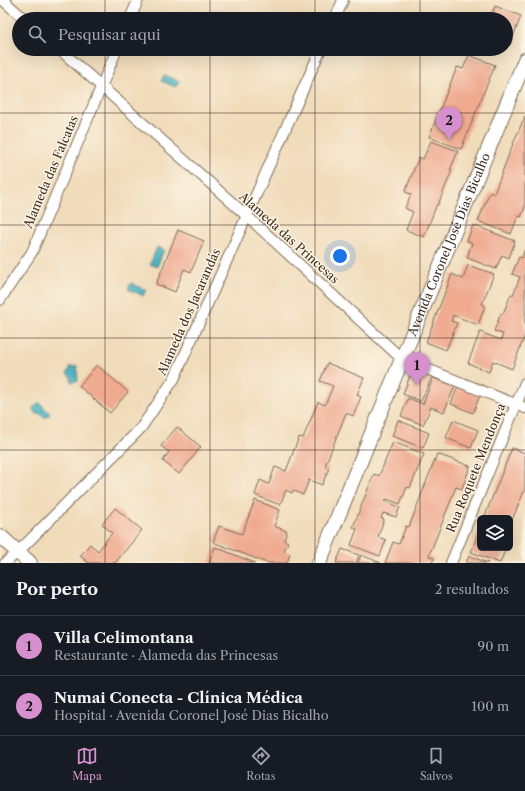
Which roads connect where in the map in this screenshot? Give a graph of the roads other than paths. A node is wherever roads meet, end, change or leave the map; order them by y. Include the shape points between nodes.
1 (2, 0) edge
2 (138, 0) edge
3 (343, 0) edge
4 (16, 12) edge
5 (133, 12) edge
6 (337, 12) edge
7 (67, 56) edge
8 (114, 56) edge
9 (318, 56) edge
10 (525, 60) edge
11 (101, 86) junction
12 (246, 216) junction
13 (0, 300) edge
14 (402, 359) junction
15 (525, 383) edge
16 (521, 406) edge
17 (0, 536) edge
18 (18, 552) junction
19 (5, 563) edge
20 (30, 563) edge
21 (319, 563) edge
22 (451, 563) edge

1 - 4 street
2 - 5 street
3 - 6 street
7 - 11 street, Alameda das Princesas
8 - 11 street, Alameda das Falcatas
9 - 12 street, Alameda dos Jacarandás
10 - 14 street, Avenida Coronel José Dias Bicalho
11 - 12 street, Alameda das Princesas
11 - 13 street, Alameda das Falcatas via 32,252
12 - 14 street, Alameda das Princesas
12 - 18 street, Alameda dos Jacarandás via 174,379 141,428
14 - 16 street, Alameda das Princesas
14 - 21 street, Avenida Coronel José Dias Bicalho
15 - 16 street, Rua Roquete Mendonça
16 - 22 street, Rua Roquete Mendonça
17 - 18 street
18 - 19 street, Alameda dos Jacarandás
18 - 20 street

